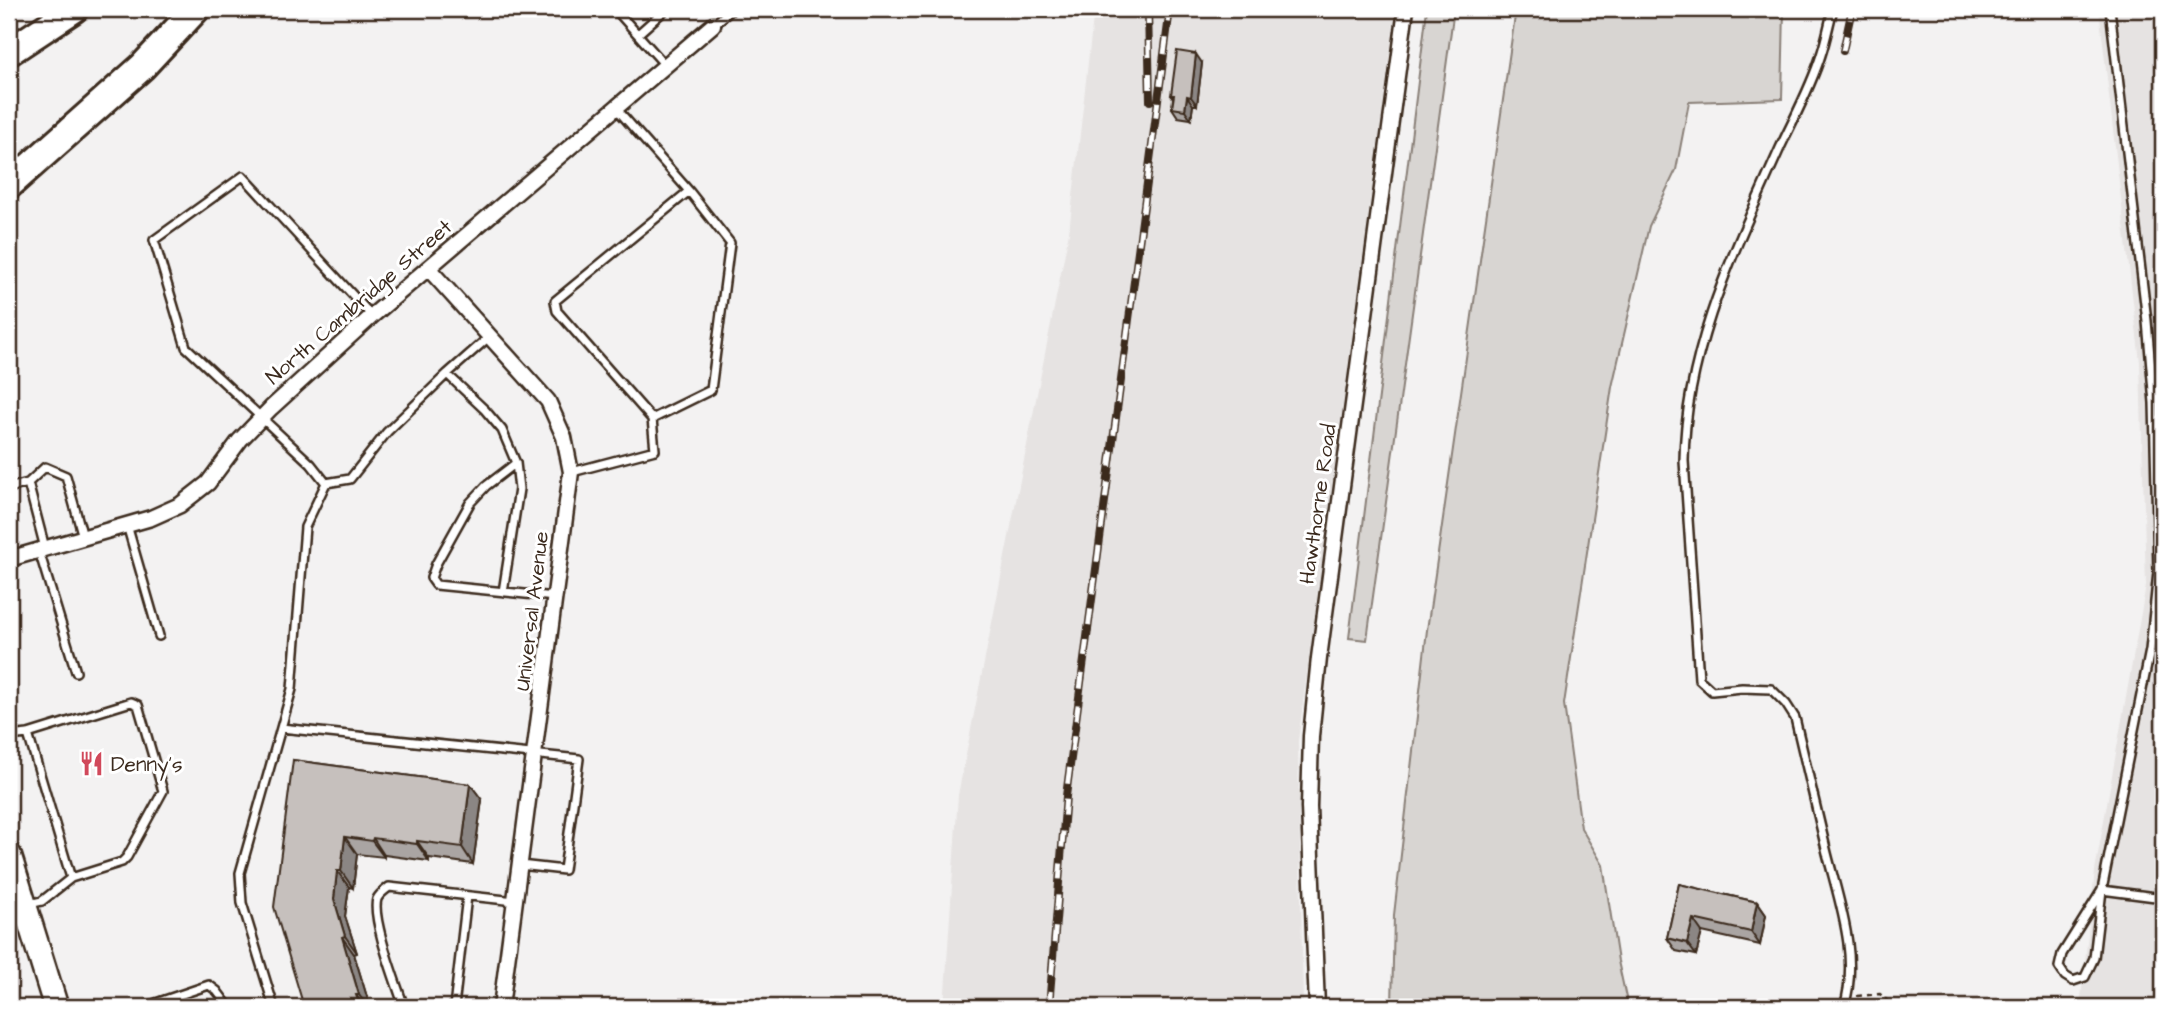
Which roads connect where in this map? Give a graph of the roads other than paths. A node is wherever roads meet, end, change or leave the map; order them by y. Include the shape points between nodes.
1 (74, 9) edge
2 (196, 9) edge
3 (615, 9) edge
4 (666, 9) edge
5 (730, 9) edge
6 (1406, 9) edge
7 (1833, 9) edge
8 (2110, 9) edge
9 (713, 25) joint
10 (638, 34) junction
11 (9, 52) edge
12 (666, 65) junction
13 (616, 108) junction
14 (9, 185) edge
15 (689, 191) junction
16 (428, 268) junction
17 (372, 316) junction
18 (490, 336) junction
19 (447, 374) junction
20 (261, 418) junction
21 (652, 419) junction
22 (516, 463) junction
23 (571, 472) junction
24 (28, 483) junction
25 (326, 484) junction
26 (9, 488) edge
27 (127, 525) junction
28 (83, 538) junction
29 (42, 549) junction
30 (9, 559) edge
31 (503, 592) junction
32 (556, 597) junction
33 (159, 636) dead end
34 (76, 673) dead end
35 (281, 728) junction
36 (28, 734) junction
37 (9, 736) edge
38 (535, 753) junction
39 (9, 855) edge
40 (520, 865) junction
41 (71, 878) junction
42 (2102, 890) junction
43 (467, 896) junction
44 (2163, 898) edge
45 (516, 901) junction
46 (17, 907) edge
47 (56, 1007) edge
48 (144, 1007) edge
49 (229, 1007) edge
50 (274, 1007) edge
51 (404, 1007) edge
52 (454, 1007) edge
53 (502, 1007) edge
54 (1317, 1007) edge
55 (1844, 1007) edge

1 - 11 highway
2 - 14 highway via 142,67
3 - 10 lane
4 - 10 lane
5 - 9 lane
6 - 54 street, Hawthorne Road via 1311,736 1309,807
7 - 55 lane via 1821,57 1749,217 1710,319 1689,395 1684,461 1699,679 1712,691 1771,689 1795,718 1845,925 1850,965
8 - 42 lane via 2154,403 2158,572 2150,650
9 - 12 street, North Cambridge Street
10 - 12 lane
12 - 13 street, North Cambridge Street
13 - 15 lane
13 - 16 street, North Cambridge Street
15 - 21 lane via 730,243 711,390
15 - 21 lane via 555,301 557,311
16 - 17 street, North Cambridge Street
16 - 18 street, Universal Avenue
17 - 20 street, North Cambridge Street
17 - 20 lane via 243,176 154,240 186,347
18 - 19 lane
18 - 23 street, Universal Avenue via 548,401 564,436
19 - 22 lane via 502,430
19 - 25 lane via 387,432 350,479
20 - 25 lane
20 - 27 street, North Cambridge Street via 208,483 180,505
21 - 23 lane via 655,450
22 - 31 lane via 519,489
22 - 31 lane via 470,503 431,578 436,585
23 - 32 street, Universal Avenue
24 - 26 lane
24 - 28 lane via 45,467 66,476
24 - 29 lane
25 - 35 lane via 305,527 292,689
27 - 28 street, North Cambridge Street
27 - 33 lane
28 - 29 street, North Cambridge Street
29 - 30 street, North Cambridge Street
29 - 34 lane
31 - 32 lane
32 - 38 street, Universal Avenue
35 - 38 lane
35 - 50 lane via 240,873 242,903
36 - 37 lane
36 - 41 lane
36 - 41 lane via 127,702 138,705 162,794 127,858
38 - 40 street, Universal Avenue
38 - 40 lane via 579,759 578,771 564,870
39 - 46 main road
40 - 45 street, Universal Avenue
41 - 46 lane via 42,901
42 - 42 lane via 2094,958 2085,977 2073,981 2059,967 2062,954
42 - 44 lane
43 - 45 lane
43 - 51 lane via 389,887 381,893 376,918
43 - 52 lane
45 - 53 street, Universal Avenue
46 - 47 main road
48 - 49 lane via 209,985

